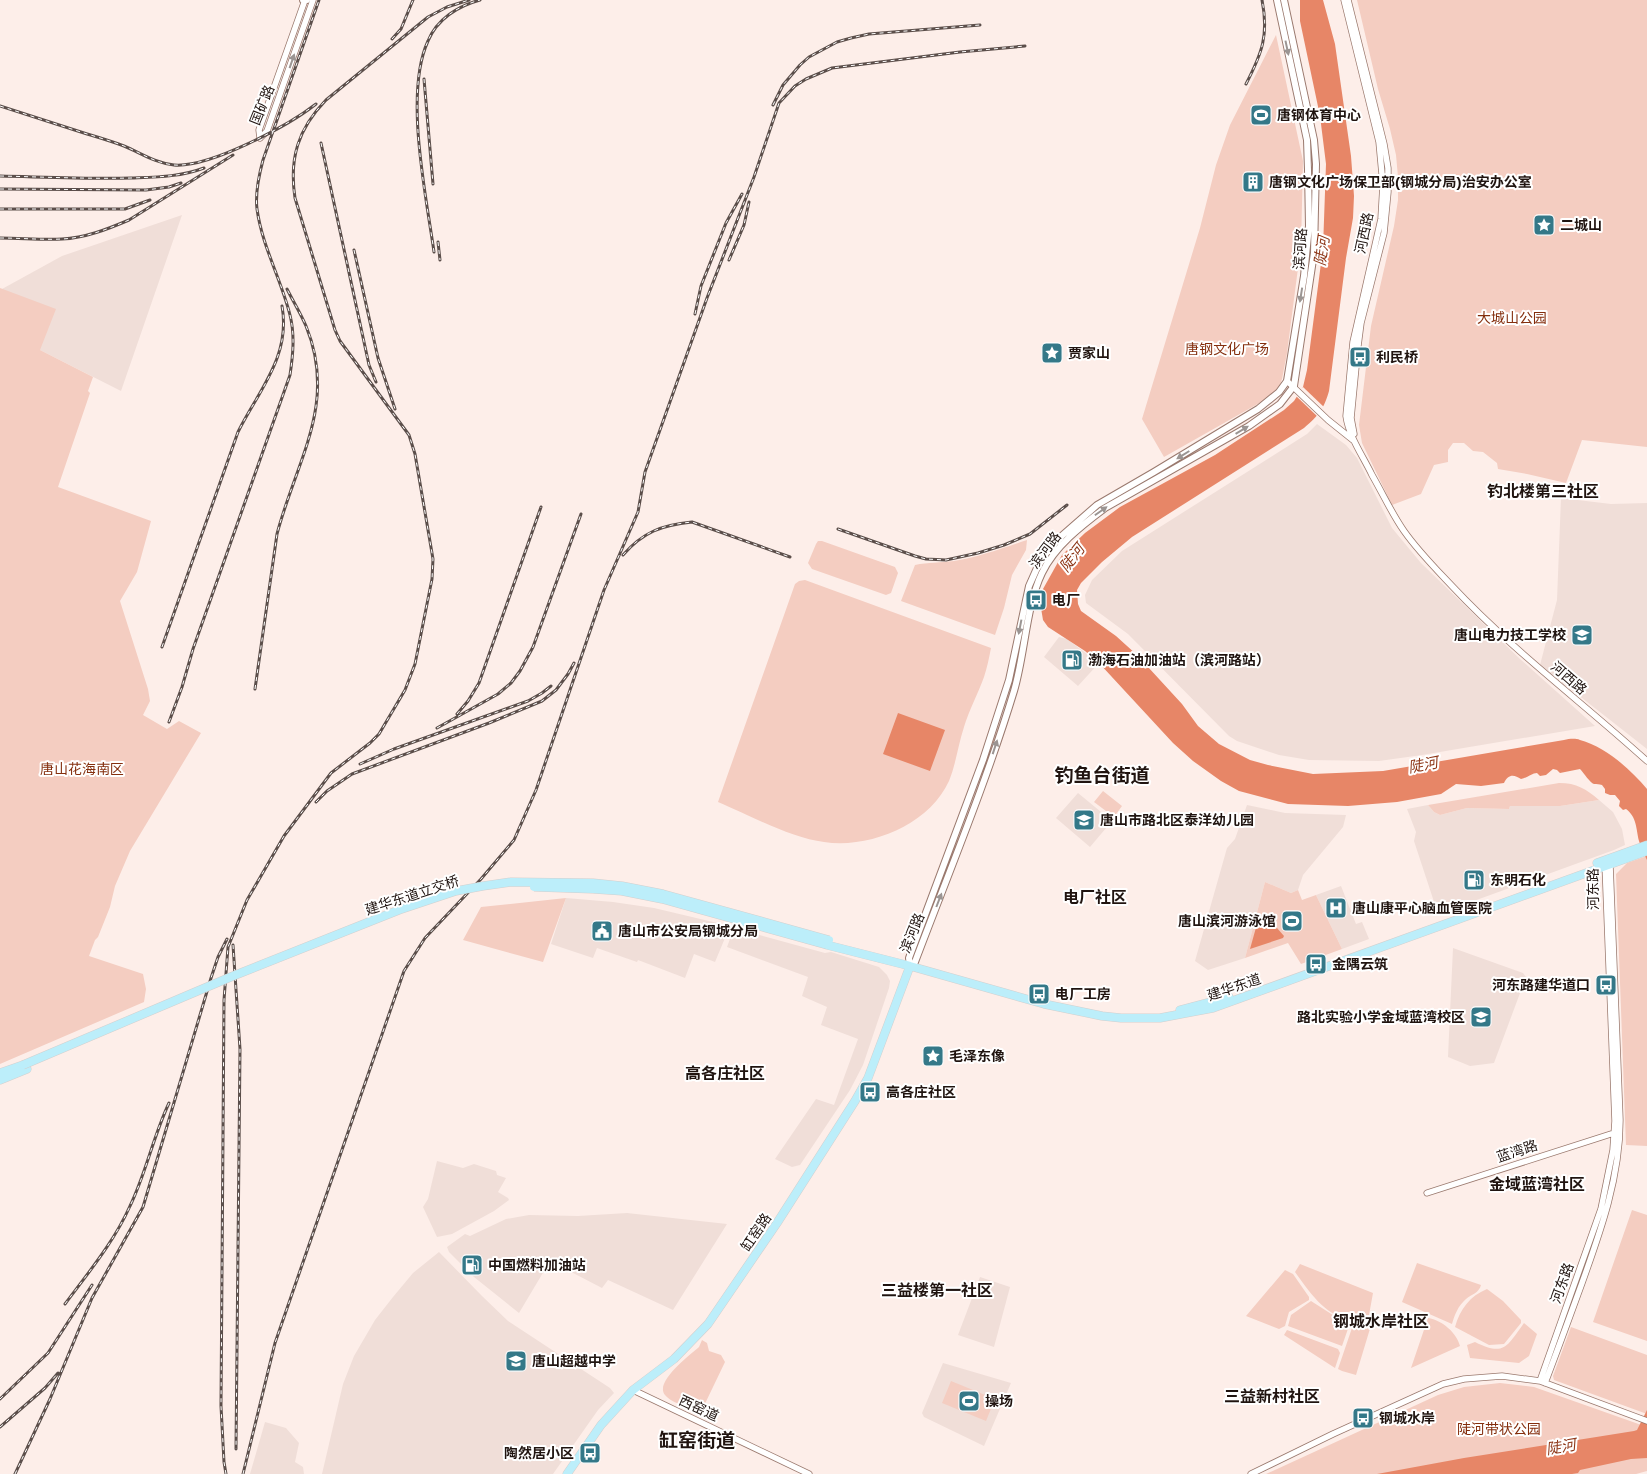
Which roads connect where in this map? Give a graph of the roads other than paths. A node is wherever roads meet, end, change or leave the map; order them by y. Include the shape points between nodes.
1 (305, 0) edge
2 (313, 0) edge
3 (1277, 0) edge
4 (1284, 0) edge
5 (1344, 0) edge
6 (1348, 0) edge
7 (1286, 380) junction
8 (1296, 388) junction
9 (1355, 442) junction
10 (1647, 761) edge
11 (1647, 845) edge
12 (1647, 851) edge
13 (1635, 852) junction
14 (1607, 863) junction
15 (828, 943) joint
16 (911, 963) junction
17 (25, 1067) junction
18 (0, 1073) edge
19 (0, 1080) edge
20 (1614, 1133) junction
21 (1427, 1193) dead end
22 (1543, 1382) junction
23 (633, 1390) junction
24 (1647, 1421) edge
25 (567, 1474) edge
26 (809, 1474) edge
27 (1251, 1474) edge

1 -> 2 street, 国矿路 via 259,130 260,138 267,131
3 -> 7 main road, 滨河路 via 1307,140 1308,170 1309,226 1304,276
4 - 8 main road, 滨河路 via 1314,140 1316,164 1314,253
5 - 9 street, 河西路 via 1379,142 1383,185 1382,219 1353,342 1346,416
6 - 9 street, 河西路 via 1388,168 1384,233 1358,346 1351,418
7 - 8 street
7 -> 16 main road, 滨河路 via 1279,392 1258,408 1097,505 1047,552 1029,586 1006,688
8 - 9 street
16 -> 8 main road, 滨河路 via 980,790 1014,691 1036,587 1043,571 1064,543 1105,508 1249,426
9 - 10 street, 河西路 via 1394,516 1436,569 1511,644
11 - 13 main road
12 - 13 main road
13 - 14 main road, 建华东道
14 - 16 main road, 建华东道 via 1213,1008 1178,1015 1102,1016 1044,1004
14 - 20 street, 河东路
14 - 22 street, 河东路 via 1620,1120 1618,1153 1598,1240
15 - 16 main road, 建华东道
15 - 17 main road, 建华东道立交桥, bridge via 622,892 510,886 441,900 398,915
16 - 23 main road, 缸窑路 via 868,1078 777,1223 708,1324 674,1359
17 - 18 main road
17 - 19 main road
20 - 21 street, 蓝湾路
20 - 22 street, 河东路 via 1601,1209
22 - 24 street
22 - 27 street via 1502,1376 1443,1384
23 - 25 main road, 缸窑路 via 601,1425
23 - 26 street, 西窑道

